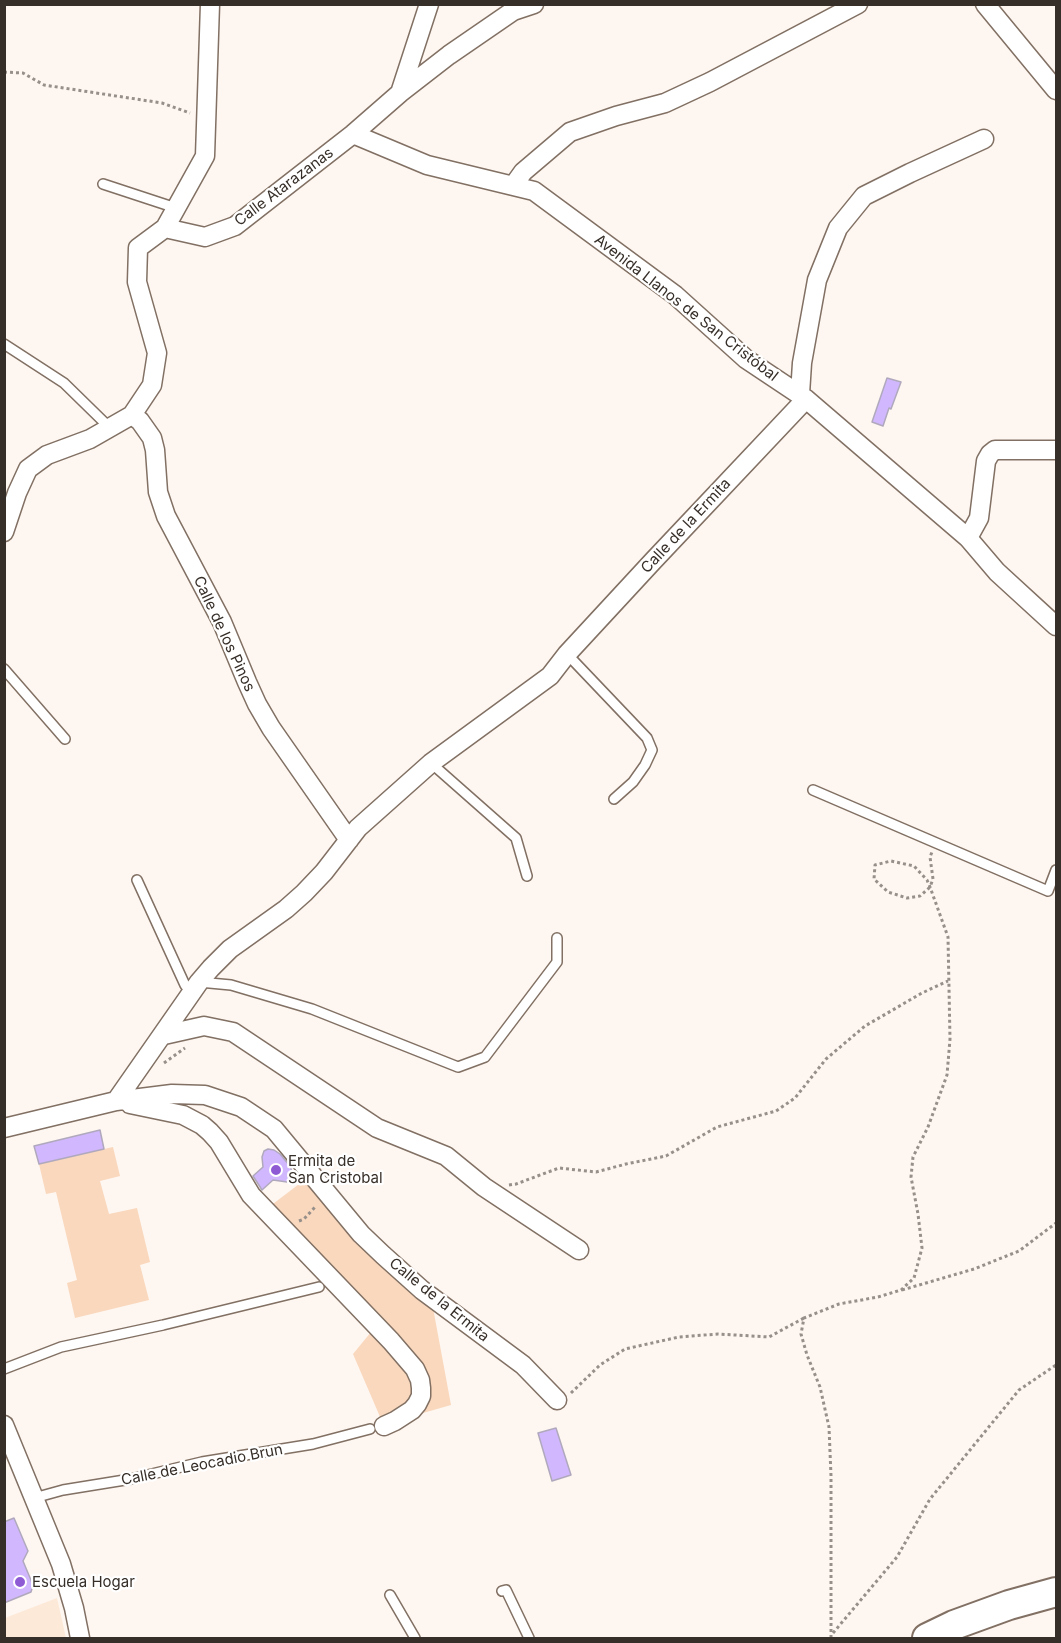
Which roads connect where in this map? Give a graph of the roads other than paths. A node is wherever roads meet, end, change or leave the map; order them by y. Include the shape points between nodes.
1 (210, 4) edge
2 (429, 4) edge
3 (534, 4) edge
4 (858, 4) edge
5 (986, 4) edge
6 (1056, 90) edge
7 (400, 93) junction
8 (353, 134) junction
9 (984, 140) dead end
10 (103, 184) dead end
11 (513, 186) junction
12 (176, 208) junction
13 (165, 228) junction
14 (4, 344) edge
15 (803, 397) junction
16 (132, 415) junction
17 (110, 428) junction
18 (1056, 450) edge
19 (4, 532) edge
20 (969, 538) junction
21 (1056, 626) edge
22 (567, 654) junction
23 (4, 669) edge
24 (65, 739) dead end
25 (431, 763) junction
26 (813, 790) dead end
27 (614, 799) dead end
28 (349, 840) junction
29 (1056, 870) edge
30 (526, 876) dead end
31 (137, 880) dead end
32 (557, 938) dead end
33 (195, 987) junction
34 (164, 1035) junction
35 (116, 1101) junction
36 (4, 1128) edge
37 (579, 1250) dead end
38 (319, 1287) dead end
39 (4, 1369) edge
40 (557, 1400) road end
41 (4, 1425) edge
42 (377, 1427) joint
43 (34, 1498) junction
44 (502, 1592) dead end
45 (1056, 1592) edge
46 (390, 1595) dead end
47 (80, 1638) edge
48 (415, 1638) edge
49 (529, 1638) edge
50 (927, 1638) edge

1 - 12 street via 205,156
2 - 7 street
3 - 7 street, Calle Atarazanas via 513,11
4 - 11 street via 665,103 570,132 523,172
5 - 6 street
7 - 8 street, Calle Atarazanas
8 - 11 street, Avenida Llanos de San Cristóbal via 427,165
8 - 13 street, Calle Atarazanas via 235,226 205,237
9 - 15 street via 864,196 838,228 817,280 802,363
10 - 12 lane
11 - 15 street, Avenida Llanos de San Cristóbal via 534,191 675,295 746,359
12 - 13 street
13 - 16 street via 138,248 137,282 157,354 152,385
14 - 17 lane via 64,383
15 - 20 street, Avenida Llanos de San Cristóbal
15 - 22 street, Calle de la Ermita
16 - 17 street
16 - 28 street, Calle de los Pinos via 152,438 158,492 166,516 222,622 257,704
17 - 19 street via 47,455 28,469
18 - 20 street via 995,450 990,454 980,518
20 - 21 street, Avenida Llanos de San Cristóbal via 997,572
22 - 25 street, Calle de la Ermita via 550,675
22 - 27 lane via 647,738 652,750 633,783
23 - 24 lane
25 - 28 street, Calle de la Ermita
25 - 30 lane via 516,838
26 - 29 lane via 1048,891
28 - 33 street, Calle de la Ermita via 304,893 230,949
31 - 33 lane via 184,985
32 - 33 lane via 557,962 485,1057 458,1067 312,1009 231,985
33 - 34 street, Calle de la Ermita
34 - 35 street, Calle de la Ermita
34 - 37 street via 204,1026 233,1032 377,1128 446,1156 484,1187
35 - 36 street, Calle de la Ermita
35 - 40 street, Calle de la Ermita via 172,1094 205,1095 253,1114 274,1129 383,1255 422,1290 523,1365
35 - 42 street, Calle de la Ermita via 183,1115 202,1125 219,1142 251,1195 415,1369 421,1396 417,1404 395,1421
38 - 39 lane via 61,1347
41 - 43 street
42 - 43 lane, Calle de Leocadio Brun via 313,1444 202,1462
43 - 47 street via 61,1564
44 - 49 lane via 506,1590
45 - 50 highway via 1009,1605
46 - 48 lane

